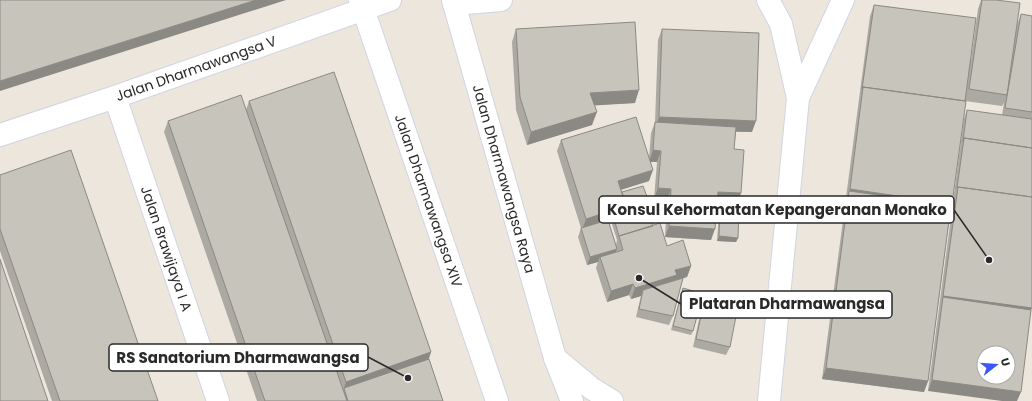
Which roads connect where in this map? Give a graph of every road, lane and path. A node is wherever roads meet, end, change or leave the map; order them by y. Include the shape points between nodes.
1 (390, 0) edge
2 (501, 0) edge
3 (768, 0) edge
4 (842, 0) edge
5 (454, 2) edge
6 (362, 4) edge
7 (115, 97) junction
8 (798, 98) junction
9 (0, 135) edge
10 (555, 358) junction
11 (218, 401) edge
12 (497, 401) edge
13 (572, 401) edge
14 (612, 401) edge
15 (769, 401) edge

1 - 6 street, Jalan Dharmawangsa V
2 - 5 street
3 - 8 street via 781,24
4 - 8 street
5 - 10 street, Jalan Dharmawangsa Raya
6 - 7 street, Jalan Dharmawangsa V
6 - 12 street, Jalan Dharmawangsa XIV
7 - 9 street, Jalan Dharmawangsa V
7 - 11 street, Jalan Brawijaya I A
8 - 15 street
10 - 13 street, Jalan Dharmawangsa Raya
10 - 14 street via 591,388

